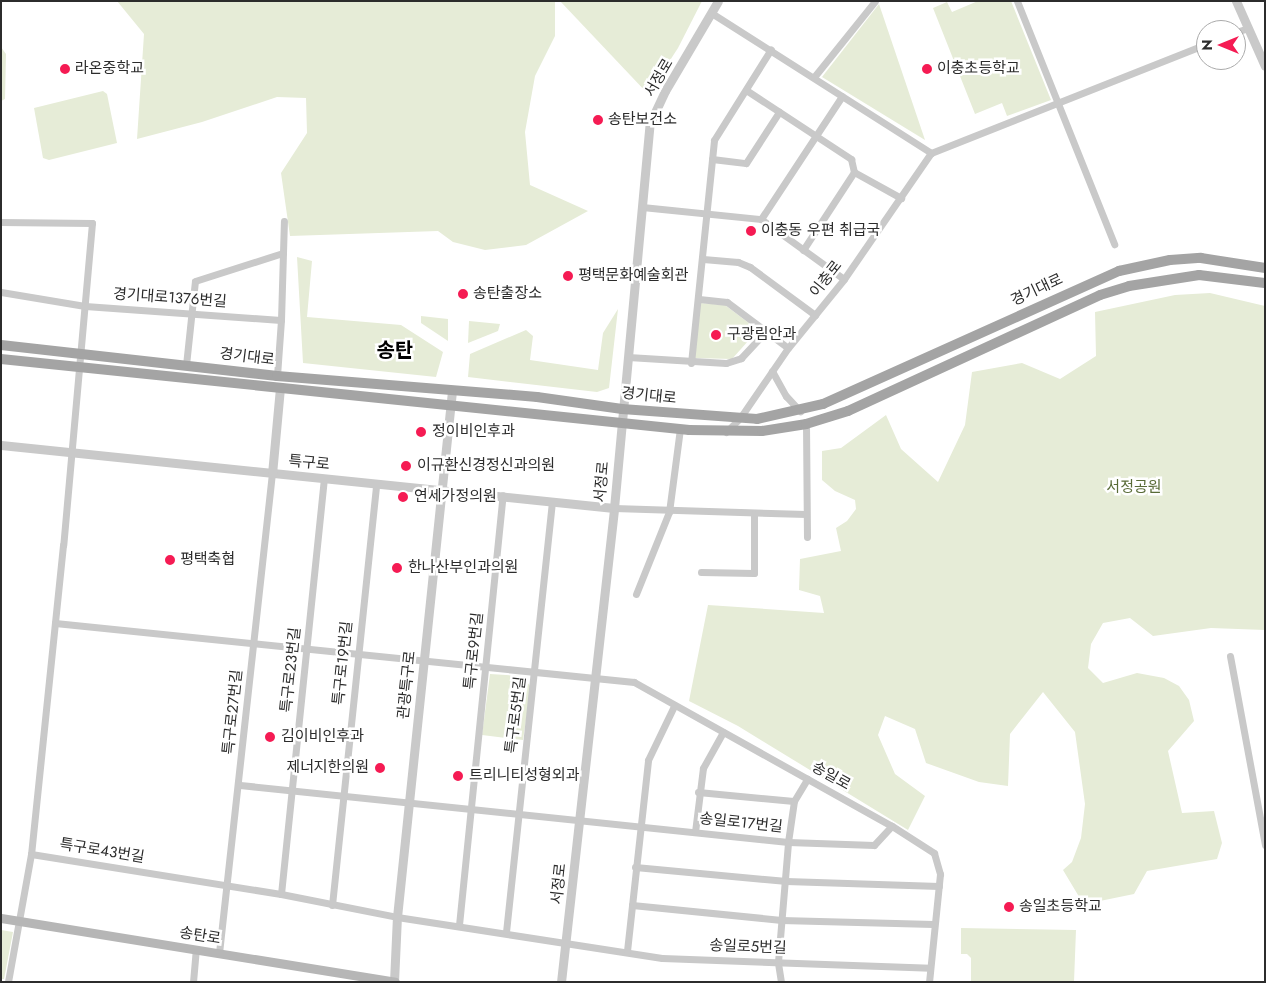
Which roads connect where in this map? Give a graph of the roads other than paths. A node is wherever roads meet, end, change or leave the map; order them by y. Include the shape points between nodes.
1 (718, 1) edge
2 (875, 1) edge
3 (1016, 1) edge
4 (1236, 1) edge
5 (713, 14) junction
6 (1248, 28) joint
7 (1196, 48) edge
8 (771, 49) junction
9 (1265, 66) edge
10 (814, 77) junction
11 (746, 90) junction
12 (842, 96) junction
13 (1058, 102) junction
14 (779, 112) junction
15 (816, 138) junction
16 (930, 153) junction
17 (712, 159) junction
18 (854, 172) junction
19 (901, 198) junction
20 (642, 207) junction
21 (706, 214) junction
22 (761, 219) junction
23 (284, 221) dead end
24 (1, 222) edge
25 (1114, 244) dead end
26 (803, 250) junction
27 (283, 253) junction
28 (703, 259) junction
29 (1265, 268) edge
30 (844, 279) junction
31 (1265, 283) edge
32 (1, 292) edge
33 (700, 299) junction
34 (85, 306) junction
35 (192, 313) junction
36 (816, 315) junction
37 (280, 320) junction
38 (766, 331) junction
39 (1, 345) edge
40 (788, 348) junction
41 (79, 355) junction
42 (628, 357) junction
43 (1, 359) edge
44 (691, 363) junction
45 (186, 365) junction
46 (80, 369) junction
47 (772, 371) junction
48 (277, 376) junction
49 (280, 388) junction
50 (452, 391) junction
51 (450, 405) junction
52 (622, 409) junction
53 (800, 411) junction
54 (740, 418) junction
55 (620, 422) junction
56 (806, 424) junction
57 (680, 429) junction
58 (726, 433) junction
59 (1, 445) edge
60 (72, 453) junction
61 (272, 474) junction
62 (324, 478) junction
63 (376, 484) junction
64 (440, 490) junction
65 (503, 496) junction
66 (552, 501) junction
67 (614, 508) junction
68 (669, 512) junction
69 (754, 514) junction
70 (806, 514) junction
71 (807, 538) dead end
72 (701, 572) dead end
73 (636, 594) dead end
74 (55, 623) junction
75 (254, 644) junction
76 (307, 650) junction
77 (357, 655) junction
78 (1230, 656) dead end
79 (424, 661) junction
80 (487, 668) junction
81 (535, 672) junction
82 (595, 679) junction
83 (674, 706) junction
84 (723, 732) junction
85 (807, 778) junction
86 (240, 785) junction
87 (292, 790) junction
88 (698, 792) junction
89 (343, 796) junction
90 (794, 801) junction
91 (409, 803) junction
92 (471, 809) junction
93 (518, 814) junction
94 (580, 821) junction
95 (639, 825) junction
96 (892, 826) junction
97 (695, 832) junction
98 (788, 842) junction
99 (1265, 845) edge
100 (31, 854) junction
101 (635, 867) junction
102 (786, 881) junction
103 (229, 886) junction
104 (939, 886) junction
105 (282, 894) junction
106 (332, 905) junction
107 (632, 905) junction
108 (397, 917) junction
109 (1, 918) edge
110 (781, 920) junction
111 (20, 921) junction
112 (933, 924) junction
113 (459, 925) junction
114 (506, 932) junction
115 (566, 943) junction
116 (196, 949) junction
117 (627, 951) junction
118 (219, 953) junction
119 (778, 962) junction
120 (930, 968) junction
121 (8, 982) edge
122 (193, 982) edge
123 (394, 982) edge
124 (561, 982) edge
125 (781, 982) edge
126 (929, 982) edge

1 - 5 street, 서정로
2 - 10 street
3 - 13 street
4 - 6 street
5 - 8 street
5 - 20 street, 서정로 via 665,92 650,123
6 - 9 street
7 - 13 street
8 - 10 street
8 - 11 street
10 - 12 street
11 - 14 street
11 - 17 street via 714,140
12 - 15 street
12 - 16 street
13 - 16 street
13 - 25 street
14 - 15 street
14 - 17 street via 746,163
15 - 18 street via 851,159
15 - 22 street
16 - 19 street, 이충로
17 - 21 street
18 - 19 street
18 - 26 street
19 - 30 street, 이충로
20 - 21 street
20 - 42 street, 서정로
21 - 22 street
21 - 28 street
22 - 26 street
23 - 27 street
24 - 34 street via 92,223
26 - 30 street
27 - 35 street via 195,281
27 - 37 street
28 - 33 street
28 - 36 street via 738,262 750,267
29 - 53 main road, 경기대로 via 1201,258 1170,260 1119,271 850,393
30 - 36 street, 이충로
31 - 56 main road, 경기대로 via 1199,275 1129,286 1100,296 857,407
32 - 34 street, 경기대로1376번길
33 - 38 street via 727,302
33 - 44 street
34 - 35 street, 경기대로1376번길
34 - 41 street
35 - 37 street, 경기대로1376번길
35 - 45 street
36 - 40 street, 이충로
37 - 48 street
38 - 40 street
38 - 44 street via 741,358 726,363
39 - 41 main road, 경기대로
40 - 47 street, 이충로
41 - 45 main road, 경기대로
41 - 46 street
42 - 44 street
42 - 52 street, 서정로
43 - 46 main road, 경기대로
45 - 48 main road, 경기대로
46 - 49 main road, 경기대로
46 - 60 street
47 - 53 street via 786,396
47 - 54 street, 이충로
48 - 50 main road, 경기대로
49 - 51 main road, 경기대로
49 - 61 street
50 - 51 street, 관광특구로
50 - 52 main road, 경기대로 via 538,397
51 - 55 main road, 경기대로
51 - 64 street, 관광특구로
52 - 54 main road, 경기대로
52 - 55 street, 서정로
53 - 54 main road, 경기대로 via 757,419
54 - 58 street, 이충로
55 - 57 main road, 경기대로
55 - 67 street, 서정로
56 - 58 main road, 경기대로
56 - 70 street
57 - 58 main road, 경기대로
57 - 68 street
59 - 60 street, 특구로
60 - 61 street, 특구로
60 - 74 street
61 - 62 street, 특구로
61 - 75 street, 특구로27번길
62 - 63 street, 특구로
62 - 76 street, 특구로23번길
63 - 64 street, 특구로
63 - 77 street, 특구로19번길
64 - 65 street, 특구로
64 - 79 street, 관광특구로
65 - 66 street, 특구로
65 - 80 street, 특구로9번길
66 - 67 street, 특구로
66 - 81 street, 특구로5번길
67 - 68 street
67 - 82 street, 서정로
68 - 69 street
68 - 73 street
69 - 70 street
69 - 72 street via 754,573
70 - 71 street
74 - 75 street
74 - 100 street
75 - 76 street, 송일로
75 - 86 street, 특구로27번길
76 - 77 street, 송일로
76 - 87 street, 특구로23번길
77 - 79 street, 송일로
77 - 89 street, 특구로19번길
78 - 99 street
79 - 80 street, 송일로
79 - 91 street, 관광특구로
80 - 81 street, 송일로
80 - 92 street, 특구로9번길
81 - 82 street, 송일로
81 - 93 street, 특구로5번길
82 - 83 street, 송일로 via 634,682
82 - 94 street, 서정로
83 - 84 street, 송일로
83 - 95 street via 648,760
84 - 85 street, 송일로
84 - 88 street via 703,768
85 - 90 street
85 - 96 street, 송일로
86 - 87 street
86 - 103 street, 특구로27번길
87 - 89 street
87 - 105 street, 특구로23번길
88 - 90 street
88 - 97 street
89 - 91 street
89 - 106 street, 특구로19번길
90 - 98 street
91 - 92 street
91 - 108 street, 관광특구로
92 - 93 street
92 - 113 street, 특구로9번길
93 - 94 street, 송일로17번길
93 - 114 street, 특구로5번길
94 - 95 street, 송일로17번길
94 - 115 street, 서정로
95 - 97 street, 송일로17번길
95 - 101 street
96 - 98 street, 송일로17번길 via 874,845
96 - 104 street, 송일로 via 934,853 940,874
97 - 98 street, 송일로17번길
98 - 102 street
100 - 103 street, 특구로43번길
100 - 111 street
101 - 102 street
101 - 107 street
102 - 104 street
102 - 110 street
103 - 105 street, 특구로43번길
103 - 118 street, 특구로27번길
104 - 112 street, 송일로
105 - 106 street, 특구로43번길
106 - 108 street, 특구로43번길
107 - 110 street
107 - 117 street
108 - 113 street
108 - 123 street, 관광특구로
109 - 111 main road, 송탄로
110 - 112 street
110 - 119 street
111 - 116 main road, 송탄로
111 - 121 street
112 - 120 street, 송일로
113 - 114 street
114 - 115 street
115 - 117 street, 송일로5번길
115 - 124 street, 서정로
116 - 118 main road, 송탄로
116 - 122 street
117 - 119 street, 송일로5번길 via 662,958
118 - 123 main road, 송탄로
119 - 120 street, 송일로5번길
119 - 125 street
120 - 126 street, 송일로

